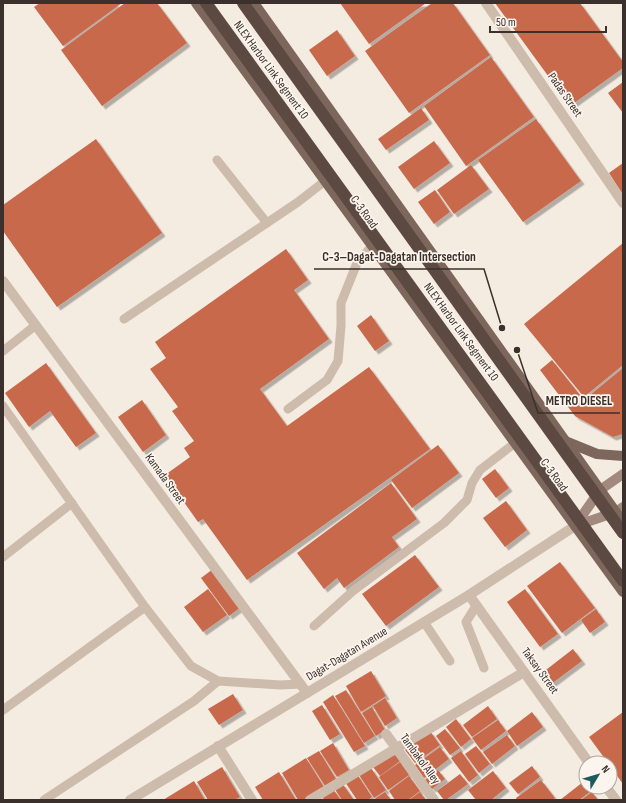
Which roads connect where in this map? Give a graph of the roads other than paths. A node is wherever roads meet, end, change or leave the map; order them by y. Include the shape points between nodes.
1 (196, 3) edge
2 (206, 3) edge
3 (243, 3) edge
4 (254, 3) edge
5 (486, 3) edge
6 (217, 160) dead end
7 (325, 181) junction
8 (623, 203) edge
9 (267, 223) junction
10 (372, 246) junction
11 (3, 281) edge
12 (124, 319) dead end
13 (36, 325) junction
14 (3, 351) edge
15 (3, 406) edge
16 (288, 409) dead end
17 (565, 441) junction
18 (515, 443) junction
19 (623, 456) edge
20 (623, 474) edge
21 (600, 490) junction
22 (72, 503) junction
23 (620, 510) edge
24 (623, 522) edge
25 (575, 526) junction
26 (623, 533) edge
27 (3, 557) edge
28 (623, 580) edge
29 (623, 592) edge
30 (469, 595) junction
31 (476, 606) junction
32 (145, 607) junction
33 (424, 622) junction
34 (314, 626) dead end
35 (450, 661) dead end
36 (484, 668) dead end
37 (524, 672) junction
38 (218, 681) junction
39 (304, 689) junction
40 (3, 710) edge
41 (386, 734) dead end
42 (218, 746) junction
43 (396, 748) junction
44 (583, 755) edge
45 (44, 800) edge
46 (130, 800) edge
47 (252, 800) edge
48 (310, 800) edge
49 (434, 800) edge

1 - 7 main road, C-3 Road
2 - 28 highway, NLEX Harbor Link Segment 10, bridge
3 - 26 highway, NLEX Harbor Link Segment 10, bridge
4 - 17 main road
5 - 8 street, Padas Street
6 - 9 lane
7 - 9 lane
7 - 10 main road, C-3 Road
9 - 12 lane
10 - 16 lane via 356,263 341,303 338,361 327,380
10 - 18 main road, C-3 Road
11 - 13 street, Kamada Street
13 - 14 lane
13 - 39 street, Kamada Street
15 - 22 lane
17 - 19 main road via 597,454
17 - 21 main road
18 - 25 main road, C-3 Road
18 - 34 lane via 480,470 472,483 467,500 444,522 354,591
20 - 21 main road, Dagat-Dagatan Avenue
21 - 23 main road
21 - 25 main road, Dagat-Dagatan Avenue
22 - 27 lane
22 - 32 lane
23 - 24 main road
23 - 25 main road, Dagat-Dagatan Avenue
25 - 29 main road, C-3 Road
25 - 30 street, Dagat-Dagatan Avenue
30 - 31 street, Taksay Street
30 - 33 street, Dagat-Dagatan Avenue
31 - 36 lane via 466,622
31 - 37 street, Taksay Street
32 - 38 lane via 191,666
32 - 40 lane
33 - 35 lane
33 - 39 street, Dagat-Dagatan Avenue
37 - 43 street
37 - 44 street, Taksay Street
38 - 39 lane
38 - 45 lane via 194,701
39 - 42 street, Dagat-Dagatan Avenue
41 - 43 street, Tambakol Alley
42 - 46 street, Dagat-Dagatan Avenue
42 - 47 street
43 - 48 street
43 - 49 street, Tambakol Alley

